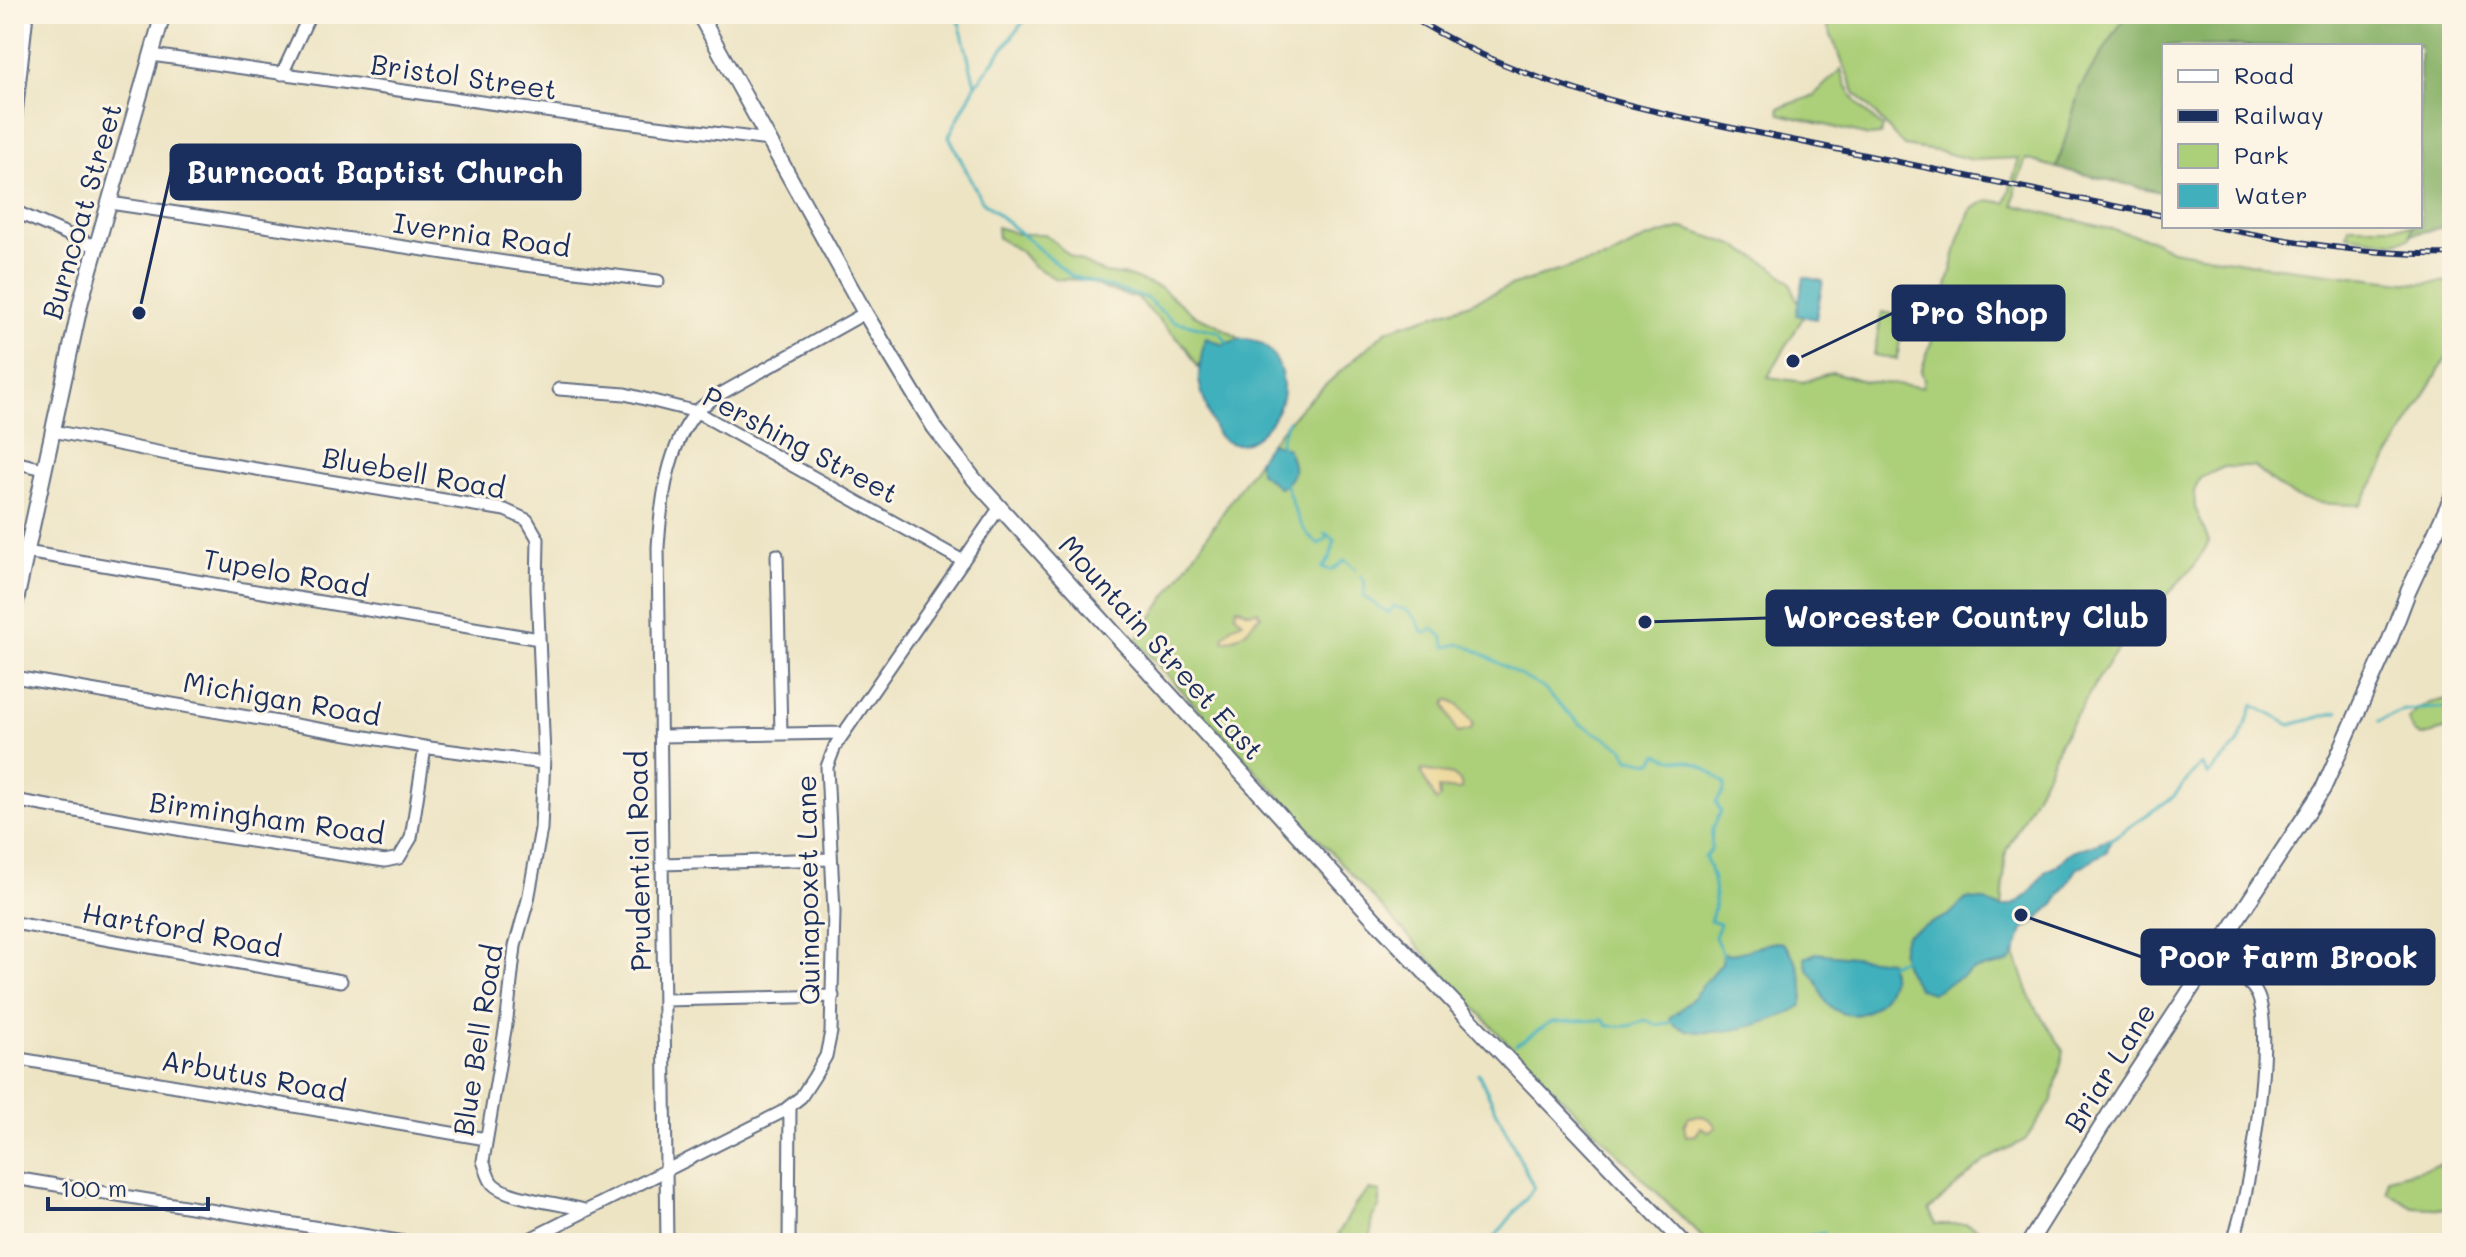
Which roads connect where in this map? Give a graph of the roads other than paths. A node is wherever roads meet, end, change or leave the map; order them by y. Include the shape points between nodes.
1 (27, 14) edge
2 (163, 14) edge
3 (310, 14) edge
4 (699, 14) edge
5 (152, 55) junction
6 (282, 74) junction
7 (14, 133) edge
8 (769, 140) junction
9 (110, 203) junction
10 (14, 211) edge
11 (97, 247) junction
12 (658, 281) dead end
13 (865, 313) junction
14 (559, 389) dead end
15 (697, 412) junction
16 (53, 431) junction
17 (14, 462) edge
18 (44, 469) junction
19 (2452, 497) edge
20 (1000, 507) junction
21 (26, 552) junction
22 (777, 555) dead end
23 (963, 561) junction
24 (16, 586) edge
25 (14, 610) edge
26 (539, 639) junction
27 (14, 677) edge
28 (844, 733) junction
29 (781, 734) junction
30 (660, 736) junction
31 (425, 747) junction
32 (543, 763) junction
33 (14, 800) edge
34 (536, 856) joint
35 (830, 859) junction
36 (662, 864) junction
37 (14, 923) edge
38 (2211, 957) junction
39 (341, 981) dead end
40 (833, 996) junction
41 (664, 1000) junction
42 (14, 1058) edge
43 (790, 1106) junction
44 (486, 1139) junction
45 (667, 1172) junction
46 (14, 1178) edge
47 (584, 1210) junction
48 (541, 1238) edge
49 (411, 1243) edge
50 (522, 1243) edge
51 (667, 1243) edge
52 (789, 1243) edge
53 (1683, 1243) edge
54 (2029, 1243) edge
55 (2232, 1243) edge

1 - 7 street
2 - 5 main road, Burncoat Street
3 - 6 street
4 - 8 main road, Mountain Street East
5 - 6 street, Bristol Street
5 - 9 main road, Burncoat Street
6 - 8 street, Bristol Street
8 - 13 main road, Mountain Street East
9 - 11 main road, Burncoat Street
9 - 12 street, Ivernia Road
10 - 11 street
11 - 16 main road, Burncoat Street
13 - 15 street
13 - 20 main road, Mountain Street East via 934,427
14 - 15 street, Pershing Street via 625,394
15 - 23 street, Pershing Street
15 - 30 street, Prudential Road via 675,453 660,523
16 - 18 main road, Burncoat Street
16 - 26 street, Bluebell Road via 505,510 527,520 538,539
17 - 18 street
18 - 21 main road, Burncoat Street
19 - 38 main road, Briar Lane via 2339,758 2300,827
20 - 23 street, Quinapoxet Lane
20 - 53 main road, Mountain Street East via 1375,920
21 - 24 main road, Burncoat Street
21 - 26 street, Tupelo Road
22 - 29 street
23 - 28 street, Quinapoxet Lane
24 - 25 main road, Burncoat Street
26 - 32 street, Bluebell Road
27 - 31 street, Michigan Road
28 - 29 street
28 - 35 street, Quinapoxet Lane via 827,767
29 - 30 street
30 - 36 street, Prudential Road
31 - 32 street, Michigan Road
31 - 33 street, Birmingham Road via 411,838 403,855 393,860
32 - 34 street, Bluebell Road
34 - 44 street, Blue Bell Road via 515,946
35 - 36 street
35 - 40 street, Quinapoxet Lane
36 - 41 street, Prudential Road
37 - 39 street, Hartford Road
38 - 54 main road, Briar Lane
38 - 55 street via 2255,990 2264,1027 2252,1158
40 - 41 street
40 - 43 street, Quinapoxet Lane via 826,1056
41 - 45 street, Prudential Road
42 - 44 street, Arbutus Road
43 - 45 street, Quinapoxet Lane
43 - 52 street
44 - 47 street, Blue Bell Road via 483,1161 491,1183 512,1195
45 - 47 street, Quinapoxet Lane
45 - 51 street, Prudential Road
46 - 49 street
47 - 48 street, Quinapoxet Lane
48 - 50 street, Quinapoxet Lane

